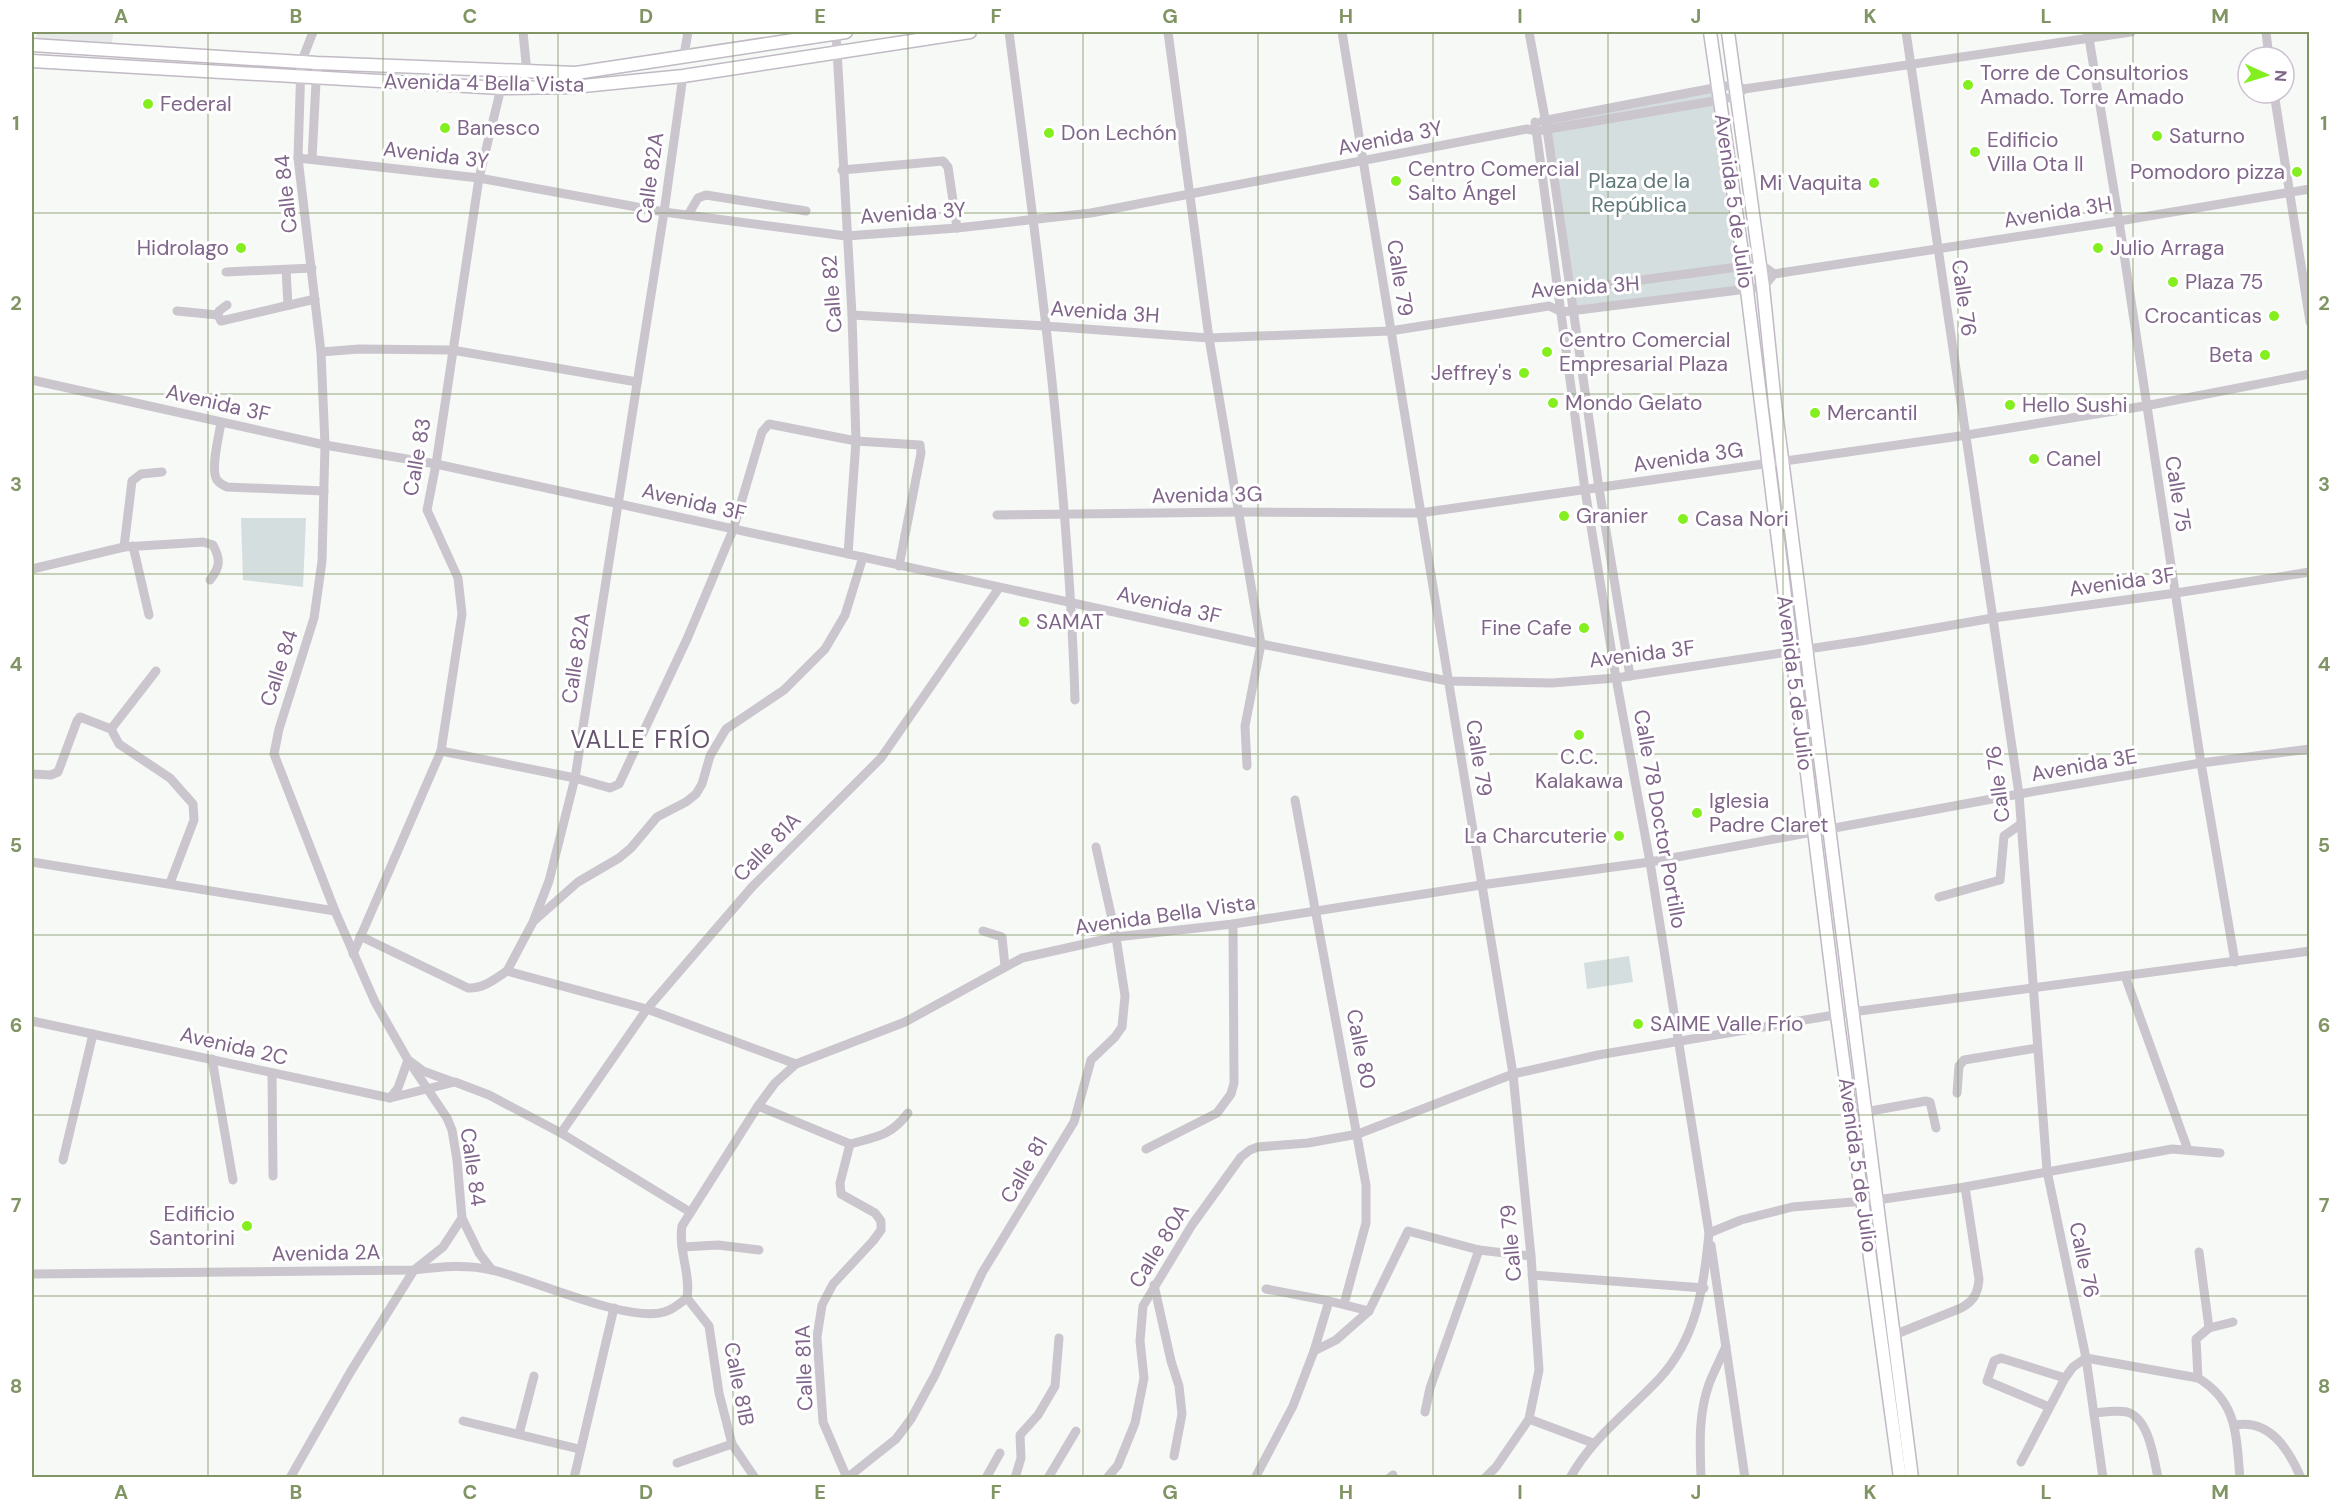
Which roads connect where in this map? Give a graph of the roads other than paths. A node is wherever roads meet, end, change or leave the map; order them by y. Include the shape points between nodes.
1 (313, 32) edge
2 (523, 32) edge
3 (688, 32) edge
4 (840, 32) edge
5 (970, 32) edge
6 (1009, 32) edge
7 (1168, 32) edge
8 (1342, 32) edge
9 (1529, 32) edge
10 (1710, 32) edge
11 (1728, 32) edge
12 (1906, 32) edge
13 (2131, 32) edge
14 (2088, 35) edge
15 (32, 45) edge
16 (837, 54) junction
17 (684, 55) junction
18 (32, 61) edge
19 (301, 63) junction
20 (317, 63) junction
21 (1910, 63) junction
22 (527, 72) junction
23 (683, 76) junction
24 (300, 78) junction
25 (316, 79) junction
26 (1719, 87) junction
27 (501, 88) junction
28 (1738, 90) junction
29 (1720, 100) junction
30 (1632, 104) junction
31 (2276, 105) edge
32 (1634, 115) junction
33 (1546, 125) junction
34 (1533, 128) junction
35 (298, 158) junction
36 (312, 159) junction
37 (1364, 162) junction
38 (842, 170) junction
39 (479, 178) junction
40 (2310, 189) edge
41 (2289, 192) junction
42 (1188, 194) junction
43 (806, 211) dead end
44 (664, 212) junction
45 (688, 215) junction
46 (1033, 220) junction
47 (2119, 221) junction
48 (957, 228) junction
49 (846, 236) junction
50 (1939, 249) junction
51 (1760, 264) junction
52 (1744, 266) junction
53 (312, 268) junction
54 (285, 270) junction
55 (226, 272) dead end
56 (1774, 274) junction
57 (1763, 287) junction
58 (1572, 289) junction
59 (1746, 289) junction
60 (1559, 291) junction
61 (315, 299) junction
62 (227, 305) dead end
63 (288, 305) junction
64 (1549, 306) junction
65 (1574, 310) junction
66 (177, 311) dead end
67 (1562, 312) junction
68 (218, 315) junction
69 (852, 315) junction
70 (2310, 322) edge
71 (1045, 326) junction
72 (1390, 331) junction
73 (1209, 338) junction
74 (452, 350) junction
75 (321, 352) junction
76 (2310, 374) edge
77 (32, 380) edge
78 (637, 382) junction
79 (2145, 406) junction
80 (221, 423) junction
81 (1967, 435) junction
82 (856, 441) junction
83 (325, 446) junction
84 (1783, 461) junction
85 (436, 464) junction
86 (1768, 464) junction
87 (162, 472) dead end
88 (1599, 488) junction
89 (1585, 490) junction
90 (324, 491) junction
91 (618, 504) junction
92 (1239, 512) junction
93 (1420, 513) junction
94 (1065, 514) junction
95 (997, 515) dead end
96 (733, 530) junction
97 (128, 547) junction
98 (848, 554) junction
99 (863, 557) junction
100 (899, 566) junction
101 (32, 569) edge
102 (2310, 572) edge
103 (210, 580) dead end
104 (999, 588) junction
105 (2176, 593) junction
106 (1072, 602) junction
107 (149, 615) dead end
108 (1993, 618) junction
109 (1261, 644) junction
110 (1806, 650) junction
111 (1791, 652) junction
112 (156, 671) dead end
113 (1630, 676) junction
114 (1616, 678) junction
115 (1448, 681) junction
116 (1075, 700) dead end
117 (111, 729) junction
118 (2310, 749) edge
119 (441, 751) junction
120 (2200, 764) junction
121 (1247, 766) dead end
122 (32, 774) edge
123 (575, 778) junction
124 (2019, 794) junction
125 (1295, 800) dead end
126 (2021, 824) junction
127 (1830, 829) junction
128 (1815, 833) junction
129 (1096, 847) dead end
130 (32, 862) edge
131 (1650, 862) junction
132 (170, 883) junction
133 (1481, 885) junction
134 (1939, 897) dead end
135 (335, 911) junction
136 (1316, 911) junction
137 (533, 922) junction
138 (1233, 924) junction
139 (983, 931) dead end
140 (360, 936) junction
141 (1116, 937) junction
142 (2310, 951) edge
143 (353, 954) junction
144 (2235, 962) junction
145 (1005, 966) junction
146 (507, 971) junction
147 (2125, 976) junction
148 (2032, 987) junction
149 (647, 1009) junction
150 (1852, 1012) junction
151 (1837, 1015) junction
152 (32, 1021) edge
153 (93, 1034) junction
154 (1679, 1041) junction
155 (2037, 1048) junction
156 (212, 1059) junction
157 (408, 1060) junction
158 (796, 1064) junction
159 (272, 1073) junction
160 (1513, 1074) junction
161 (455, 1082) junction
162 (428, 1089) junction
163 (1958, 1093) dead end
164 (390, 1098) junction
165 (758, 1106) junction
166 (1865, 1112) junction
167 (908, 1113) dead end
168 (1936, 1128) dead end
169 (561, 1133) junction
170 (1358, 1134) junction
171 (850, 1144) junction
172 (1146, 1149) dead end
173 (2188, 1150) junction
174 (2220, 1153) dead end
175 (63, 1160) dead end
176 (2047, 1171) junction
177 (273, 1176) dead end
178 (233, 1180) dead end
179 (1965, 1187) junction
180 (1877, 1200) junction
181 (1863, 1201) junction
182 (690, 1212) junction
183 (462, 1218) junction
184 (1709, 1233) junction
185 (682, 1247) junction
186 (759, 1250) dead end
187 (1479, 1250) junction
188 (2199, 1252) dead end
189 (1531, 1256) junction
190 (414, 1270) junction
191 (492, 1270) junction
192 (32, 1274) edge
193 (1532, 1275) junction
194 (1154, 1285) junction
195 (1266, 1288) dead end
196 (1704, 1288) junction
197 (687, 1298) junction
198 (1329, 1301) junction
199 (1344, 1304) junction
200 (615, 1308) junction
201 (1369, 1311) junction
202 (2233, 1322) dead end
203 (2209, 1328) junction
204 (1894, 1335) junction
205 (1059, 1338) dead end
206 (1727, 1343) junction
207 (1314, 1351) junction
208 (2086, 1358) junction
209 (534, 1376) dead end
210 (2065, 1378) junction
211 (2198, 1378) junction
212 (2049, 1407) junction
213 (1425, 1412) dead end
214 (2094, 1413) junction
215 (1529, 1419) junction
216 (463, 1421) dead end
217 (2236, 1425) junction
218 (1076, 1431) dead end
219 (519, 1434) junction
220 (1593, 1443) junction
221 (732, 1444) junction
222 (579, 1449) junction
223 (1000, 1453) dead end
224 (1174, 1456) dead end
225 (2021, 1462) dead end
226 (677, 1463) dead end
227 (751, 1476) edge
228 (290, 1478) edge
229 (574, 1478) edge
230 (847, 1478) edge
231 (986, 1478) edge
232 (1015, 1478) edge
233 (1048, 1478) edge
234 (1107, 1478) edge
235 (1255, 1478) edge
236 (1485, 1478) edge
237 (1570, 1478) edge
238 (1701, 1478) edge
239 (1745, 1478) edge
240 (1900, 1478) edge
241 (1912, 1478) edge
242 (2103, 1478) edge
243 (2158, 1478) edge
244 (2240, 1478) edge
245 (2301, 1478) edge

1 - 19 street, Calle 84
2 - 22 street
3 - 17 street
4 - 16 street, Calle 82
4 - 17 main road, Avenida 4 Bella Vista
5 - 16 main road, Avenida 4 Bella Vista
6 - 46 street
7 - 42 street
8 - 37 street, Calle 79
9 - 33 street
10 - 26 main road, Avenida 5 de Julio
11 - 28 main road, Avenida 5 de Julio
12 - 21 street, Calle 76
13 - 14 street, Avenida 3Y
14 - 21 street, Avenida 3Y
14 - 47 street, Calle 75
15 - 19 main road, Avenida 4 Bella Vista
16 - 23 main road, Avenida 4 Bella Vista
16 - 38 street, Calle 82
17 - 22 main road, Avenida 4 Bella Vista via 576,73
18 - 24 main road, Avenida 4 Bella Vista
19 - 20 main road, Avenida 4 Bella Vista
19 - 24 street, Calle 84
20 - 22 main road, Avenida 4 Bella Vista
20 - 25 street, Calle 84
21 - 28 street, Avenida 3Y
21 - 50 street, Calle 76
23 - 27 main road, Avenida 4 Bella Vista via 573,87
23 - 44 street, Calle 82A
24 - 25 main road, Avenida 4 Bella Vista
24 - 35 street, Calle 84
25 - 27 main road, Avenida 4 Bella Vista
25 - 36 street, Calle 84
26 - 28 street, Avenida 3Y
26 - 29 main road, Avenida 5 de Julio
26 - 30 street, Avenida 3Y
27 - 39 street, Calle 83
28 - 29 street, Avenida 3Y
28 - 51 main road, Avenida 5 de Julio
29 - 32 street, Avenida 3Y
29 - 52 main road, Avenida 5 de Julio
30 - 32 street
30 - 33 street, Avenida 3Y
31 - 41 street
32 - 33 street, Avenida 3Y
33 - 34 street, Avenida 3Y
33 - 58 street
34 - 37 street, Avenida 3Y
34 - 60 street, Calle 78 Doctor Portillo
35 - 36 street, Avenida 3Y
35 - 53 street, Calle 84
36 - 39 street, Avenida 3Y
37 - 42 street, Avenida 3Y
37 - 72 street, Calle 79
38 - 48 street via 943,161 948,167
38 - 49 street, Calle 82
39 - 44 street, Avenida 3Y
39 - 74 street, Calle 83
40 - 41 street, Avenida 3H
41 - 47 street, Avenida 3H
41 - 70 street
42 - 46 street, Avenida 3Y
42 - 73 street
43 - 45 street via 705,195 698,198
44 - 45 street, Avenida 3Y
44 - 78 street, Calle 82A
45 - 49 street, Avenida 3Y
46 - 48 street, Avenida 3Y
46 - 71 street
47 - 50 street, Avenida 3H
47 - 79 street, Calle 75
48 - 49 street, Avenida 3Y
49 - 69 street, Calle 82
50 - 56 street, Avenida 3H
50 - 81 street, Calle 76
51 - 52 street
51 - 56 street
51 - 57 main road, Avenida 5 de Julio
52 - 58 street
52 - 59 main road, Avenida 5 de Julio
53 - 54 street
53 - 61 street, Calle 84
54 - 55 street
54 - 63 street
56 - 57 street
57 - 59 street, Avenida 3H
57 - 84 main road, Avenida 5 de Julio
58 - 60 street
58 - 65 street
59 - 65 street, Avenida 3H
59 - 86 main road, Avenida 5 de Julio
60 - 64 street
60 - 67 street, Calle 78 Doctor Portillo
61 - 63 street
61 - 75 street, Calle 84
62 - 68 street
63 - 68 street via 224,321
64 - 67 street, Avenida 3H
64 - 72 street, Avenida 3H
65 - 67 street, Avenida 3H
65 - 88 street
66 - 68 street
67 - 89 street, Calle 78 Doctor Portillo
69 - 71 street, Avenida 3H
69 - 82 street, Calle 82
71 - 73 street, Avenida 3H
71 - 94 street
72 - 73 street, Avenida 3H
72 - 93 street, Calle 79
73 - 92 street
74 - 75 street
74 - 78 street
74 - 85 street, Calle 83
75 - 83 street, Calle 84
76 - 79 street, Avenida 3G
77 - 80 street, Avenida 3F
78 - 91 street, Calle 82A
79 - 81 street, Avenida 3G
79 - 105 street, Calle 75
80 - 83 street, Avenida 3F
80 - 90 street via 214,469 220,484
81 - 84 street, Avenida 3G
81 - 108 street, Calle 76
82 - 96 street via 769,424 762,432
82 - 98 street, Calle 82
82 - 100 street via 917,443 922,448
83 - 85 street, Avenida 3F
83 - 90 street, Calle 84
84 - 86 street, Avenida 3G
84 - 110 main road, Avenida 5 de Julio
85 - 91 street, Avenida 3F
85 - 119 street, Calle 83 via 427,510 458,578 462,614
86 - 88 street, Avenida 3G
86 - 111 main road, Avenida 5 de Julio
87 - 97 street via 141,474 132,481
88 - 89 street, Avenida 3G
88 - 113 street
89 - 93 street, Avenida 3G
89 - 114 street, Calle 78 Doctor Portillo
90 - 135 street, Calle 84 via 322,561 314,618 274,754
91 - 96 street, Avenida 3F
91 - 123 street, Calle 82A
92 - 93 street, Avenida 3G
92 - 94 street, Avenida 3G
92 - 109 street
93 - 115 street, Calle 79
94 - 95 street, Avenida 3G
94 - 106 street
96 - 98 street, Avenida 3F
96 - 123 street via 619,784 610,788
97 - 101 street
97 - 103 street via 203,542 213,545 220,558 219,569
97 - 107 street
98 - 99 street, Avenida 3F
99 - 100 street, Avenida 3F
99 - 137 street via 845,615 825,649 784,690 726,729 710,756 696,794 657,817 631,848 578,882
100 - 104 street, Avenida 3F
102 - 105 street, Avenida 3F
104 - 106 street, Avenida 3F
104 - 149 street, Calle 81A via 881,758 759,879
105 - 108 street, Avenida 3F
105 - 120 street, Calle 75
106 - 109 street, Avenida 3F
106 - 116 street
108 - 110 street, Avenida 3F
108 - 124 street, Calle 76
109 - 115 street, Avenida 3F
109 - 121 street via 1245,726
110 - 111 street, Avenida 3F
110 - 127 main road, Avenida 5 de Julio
111 - 113 street, Avenida 3F
111 - 128 main road, Avenida 5 de Julio
112 - 117 street
113 - 114 street, Avenida 3F
114 - 115 street, Avenida 3F
114 - 131 street, Calle 78 Doctor Portillo
115 - 133 street, Calle 79
117 - 122 street via 80,717 58,772
117 - 132 street via 119,744 170,778 193,804 194,820
118 - 120 street, Avenida 3E
119 - 123 street
119 - 140 street, Calle 83
120 - 124 street, Avenida 3E
120 - 144 street, Calle 75
123 - 137 street, Calle 82A via 549,881
124 - 126 street, Calle 76
124 - 127 street, Avenida 3E
125 - 136 street, Calle 80
126 - 134 street via 2004,836 2000,880
126 - 148 street, Calle 76
127 - 128 street, Avenida Bella Vista
127 - 150 main road, Avenida 5 de Julio
128 - 131 street, Avenida Bella Vista
128 - 151 main road, Avenida 5 de Julio
129 - 141 street, Calle 81
130 - 132 street
131 - 133 street, Avenida Bella Vista
131 - 154 street, Calle 78 Doctor Portillo
132 - 135 street
133 - 136 street, Avenida Bella Vista
133 - 160 street, Calle 79
135 - 143 street, Calle 84
136 - 138 street, Avenida Bella Vista
136 - 170 street, Calle 80
137 - 146 street, Calle 82A
138 - 141 street, Avenida Bella Vista
138 - 172 street via 1231,1094 1216,1113
139 - 145 street via 1002,937
140 - 143 street, Calle 83
140 - 146 street via 468,988 485,985
141 - 145 street, Avenida Bella Vista via 1022,958
141 - 230 street, Calle 81 via 1125,996 1122,1027 1091,1060 1074,1122 982,1273 911,1419 896,1439
142 - 144 street, Calle 80A
143 - 157 street, Calle 84
144 - 147 street, Calle 80A
145 - 158 street, Avenida Bella Vista via 905,1022
146 - 149 street
147 - 148 street, Calle 80A
147 - 173 street
148 - 150 street, Calle 80A
148 - 155 street, Calle 76
149 - 158 street
149 - 169 street, Calle 81A
150 - 151 street, Calle 80A
150 - 166 main road, Avenida 5 de Julio
151 - 154 street, Calle 80A
151 - 181 main road, Avenida 5 de Julio
152 - 153 street, Avenida 2C
153 - 156 street, Avenida 2C
153 - 175 street
154 - 160 street, Calle 80A
154 - 184 street, Calle 78 Doctor Portillo
155 - 163 street via 1964,1060 1959,1066
155 - 176 street, Calle 76
156 - 159 street, Avenida 2C
156 - 178 street
157 - 161 street via 423,1071
157 - 162 street, Calle 84
157 - 164 street
158 - 165 street, Avenida Bella Vista
159 - 164 street, Avenida 2C
159 - 177 street
160 - 170 street, Calle 80A
160 - 189 street, Calle 79
161 - 162 street, Avenida 2C
161 - 169 street via 489,1095
162 - 164 street, Avenida 2C
162 - 183 street, Calle 84 via 452,1130
165 - 171 street
165 - 182 street, Avenida Bella Vista
166 - 168 street via 1926,1101 1930,1102
166 - 180 main road, Avenida 5 de Julio
167 - 171 street via 897,1127
169 - 182 street
170 - 194 street, Calle 80A via 1250,1150 1192,1225
170 - 199 street, Calle 80 via 1366,1185 1366,1222
171 - 230 street, Calle 81A via 841,1194 875,1213 881,1230 833,1284 822,1305 817,1336 824,1422
173 - 174 street
173 - 176 street via 2172,1149
176 - 179 street
176 - 208 street, Calle 76
179 - 180 street
179 - 204 street via 1978,1291 1961,1308
180 - 181 street
180 - 204 main road, Avenida 5 de Julio
181 - 184 street via 1792,1207
181 - 240 main road, Avenida 5 de Julio
182 - 185 street, Avenida Bella Vista via 682,1226
183 - 190 street via 442,1247
183 - 191 street, Calle 84 via 474,1245
184 - 196 street, Calle 78 Doctor Portillo
184 - 206 street
185 - 186 street via 718,1245
185 - 197 street, Avenida Bella Vista via 688,1273
187 - 189 street
187 - 201 street via 1408,1231
187 - 213 street
188 - 203 street
189 - 193 street, Calle 79
190 - 191 street, Avenida 2A via 452,1266
190 - 192 street, Avenida 2A
190 - 228 street
191 - 200 street, Avenida 2A
193 - 196 street
193 - 215 street, Calle 79 via 1539,1370
194 - 224 street via 1179,1386 1182,1414
194 - 234 street, Calle 80A via 1143,1306 1140,1341 1144,1378 1135,1423 1118,1465
195 - 198 street
196 - 220 street, Calle 78 Doctor Portillo via 1690,1330 1661,1377
197 - 200 street, Avenida 2A via 664,1312 647,1314
197 - 221 street, Calle 81B via 709,1326 719,1393
198 - 199 street
198 - 207 street
199 - 201 street
200 - 222 street
201 - 207 street via 1336,1340
202 - 203 street
203 - 211 street via 2196,1339
204 - 241 main road, Avenida 5 de Julio
205 - 232 street via 1055,1386 1020,1436 1021,1458
206 - 238 street via 1704,1404
206 - 239 street
207 - 235 street via 1293,1406
208 - 210 street
208 - 211 street
208 - 214 street, Calle 76
209 - 219 street
210 - 212 street
210 - 212 street via 2001,1358 1994,1361 1987,1381
211 - 217 street via 2225,1401
212 - 225 street
214 - 242 street, Calle 76
214 - 243 street via 2125,1412 2142,1424
215 - 220 street
215 - 236 street, Calle 79
216 - 219 street
217 - 244 street
217 - 245 street via 2271,1431
218 - 233 street
219 - 222 street
220 - 237 street, Calle 78 Doctor Portillo
221 - 226 street
221 - 227 street, Calle 81B
222 - 229 street
223 - 231 street

